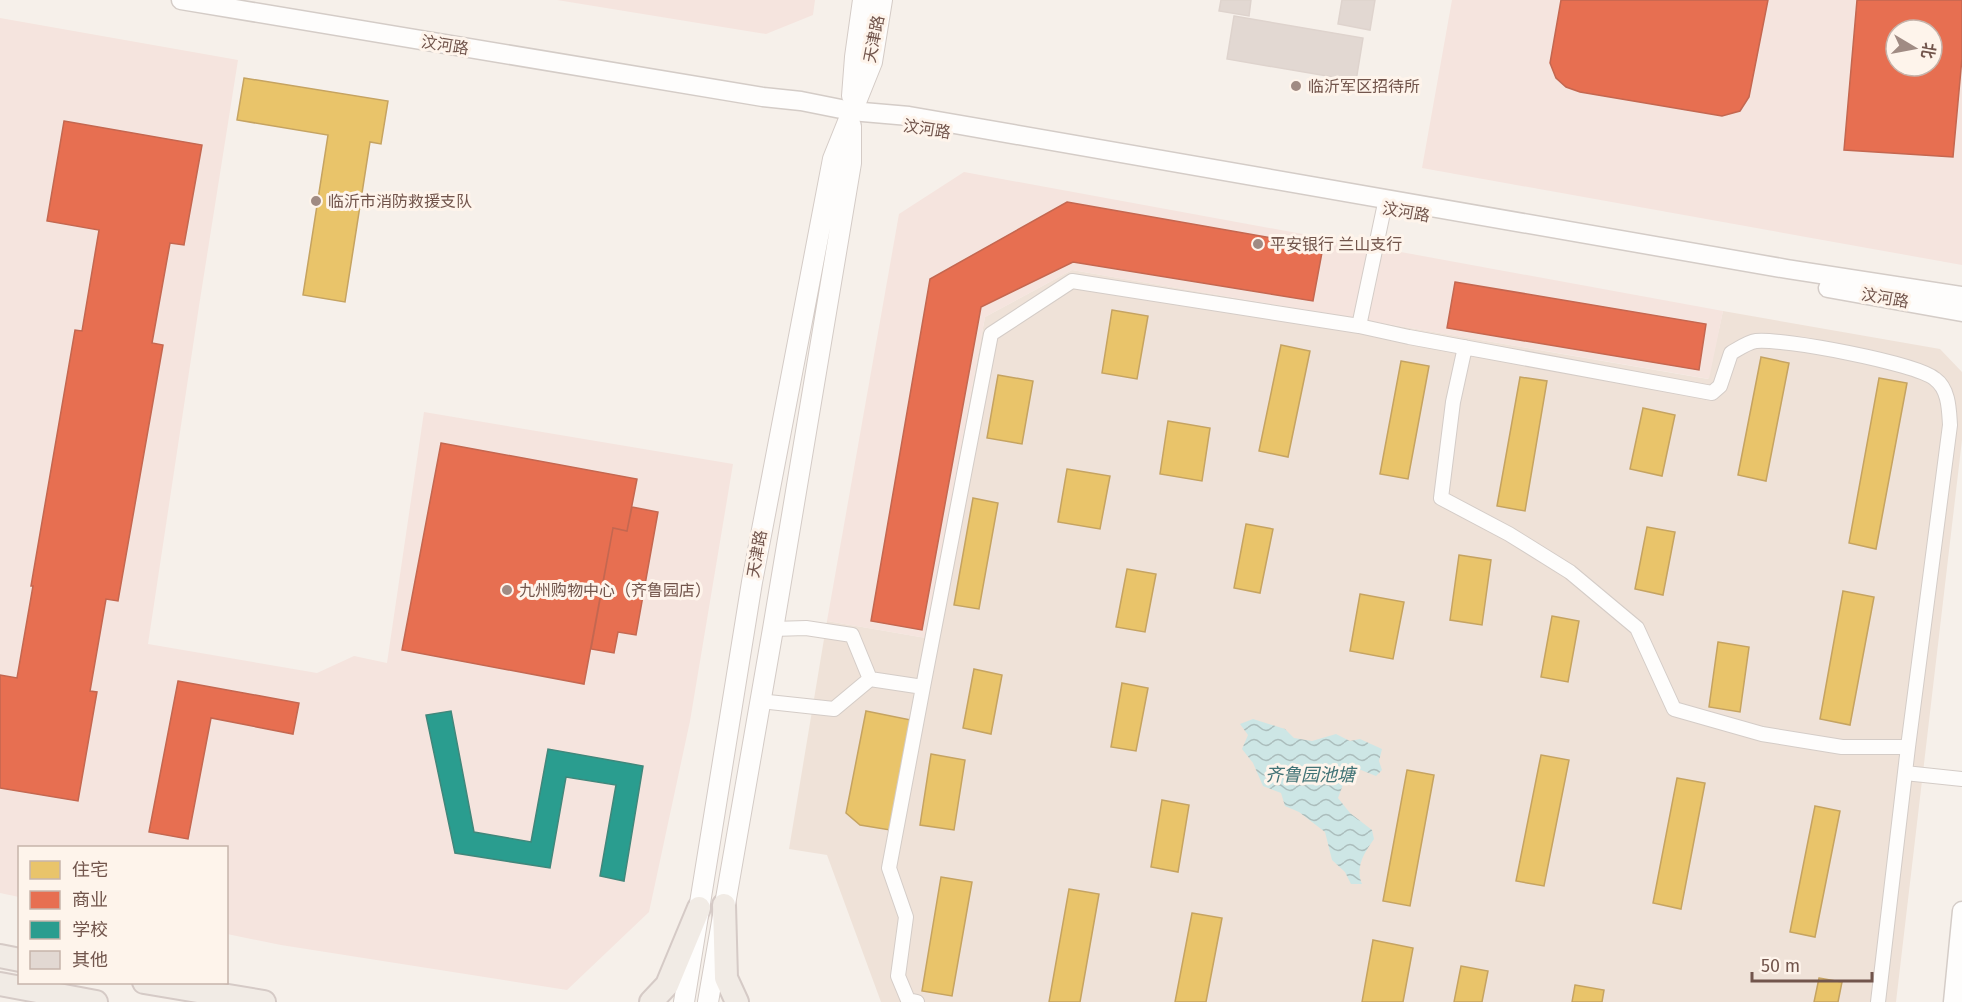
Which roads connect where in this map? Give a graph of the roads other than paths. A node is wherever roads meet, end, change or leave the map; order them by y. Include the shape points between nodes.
1 (181, 0) edge
2 (231, 0) edge
3 (863, 0) edge
4 (882, 0) edge
5 (851, 111) junction
6 (1384, 208) junction
7 (1962, 296) edge
8 (1962, 312) edge
9 (1359, 326) junction
10 (1465, 347) junction
11 (773, 629) junction
12 (870, 679) junction
13 (923, 687) junction
14 (760, 701) junction
15 (1908, 747) junction
16 (1905, 773) junction
17 (1962, 779) edge
18 (724, 905) junction
19 (699, 908) junction
20 (1962, 911) edge
21 (0, 956) edge
22 (18, 960) edge
23 (0, 984) edge
24 (156, 984) edge
25 (1962, 988) edge
26 (96, 1002) edge
27 (264, 1002) edge
28 (651, 1002) edge
29 (684, 1002) edge
30 (708, 1002) edge
31 (737, 1002) edge
32 (917, 1002) edge
33 (1878, 1002) edge
34 (1953, 1002) edge
35 (1961, 1002) edge

1 - 5 street, 汶河路
2 - 5 street, 汶河路 via 804,93
3 - 5 main road, 天津路
4 - 5 main road, 天津路 via 872,62
5 - 6 street, 汶河路 via 908,127
5 - 7 street, 汶河路 via 909,116
5 - 11 main road, 天津路 via 851,163
5 - 19 main road, 天津路 via 833,159 769,488
6 - 8 street, 汶河路
6 - 9 street
9 - 10 street
9 - 13 street via 1072,281 991,334
10 - 15 street via 1453,402 1441,498 1570,572 1637,628 1674,709 1762,734 1842,747
10 - 15 street via 1712,393 1720,386 1731,353 1754,341 1874,358 1910,367 1936,379 1949,400 1950,425
11 - 12 street via 806,628 852,635
11 - 14 main road, 天津路
12 - 13 street
12 - 14 street via 834,710
13 - 32 street via 890,868 906,917 898,976 908,1000
14 - 18 main road, 天津路
15 - 16 street
16 - 17 street
16 - 33 street
18 - 30 main road, 天津路
18 - 31 main road via 726,978
19 - 28 main road via 667,985
19 - 29 main road, 天津路
20 - 34 street
21 - 22 main road
23 - 26 main road
24 - 27 main road
25 - 35 street

